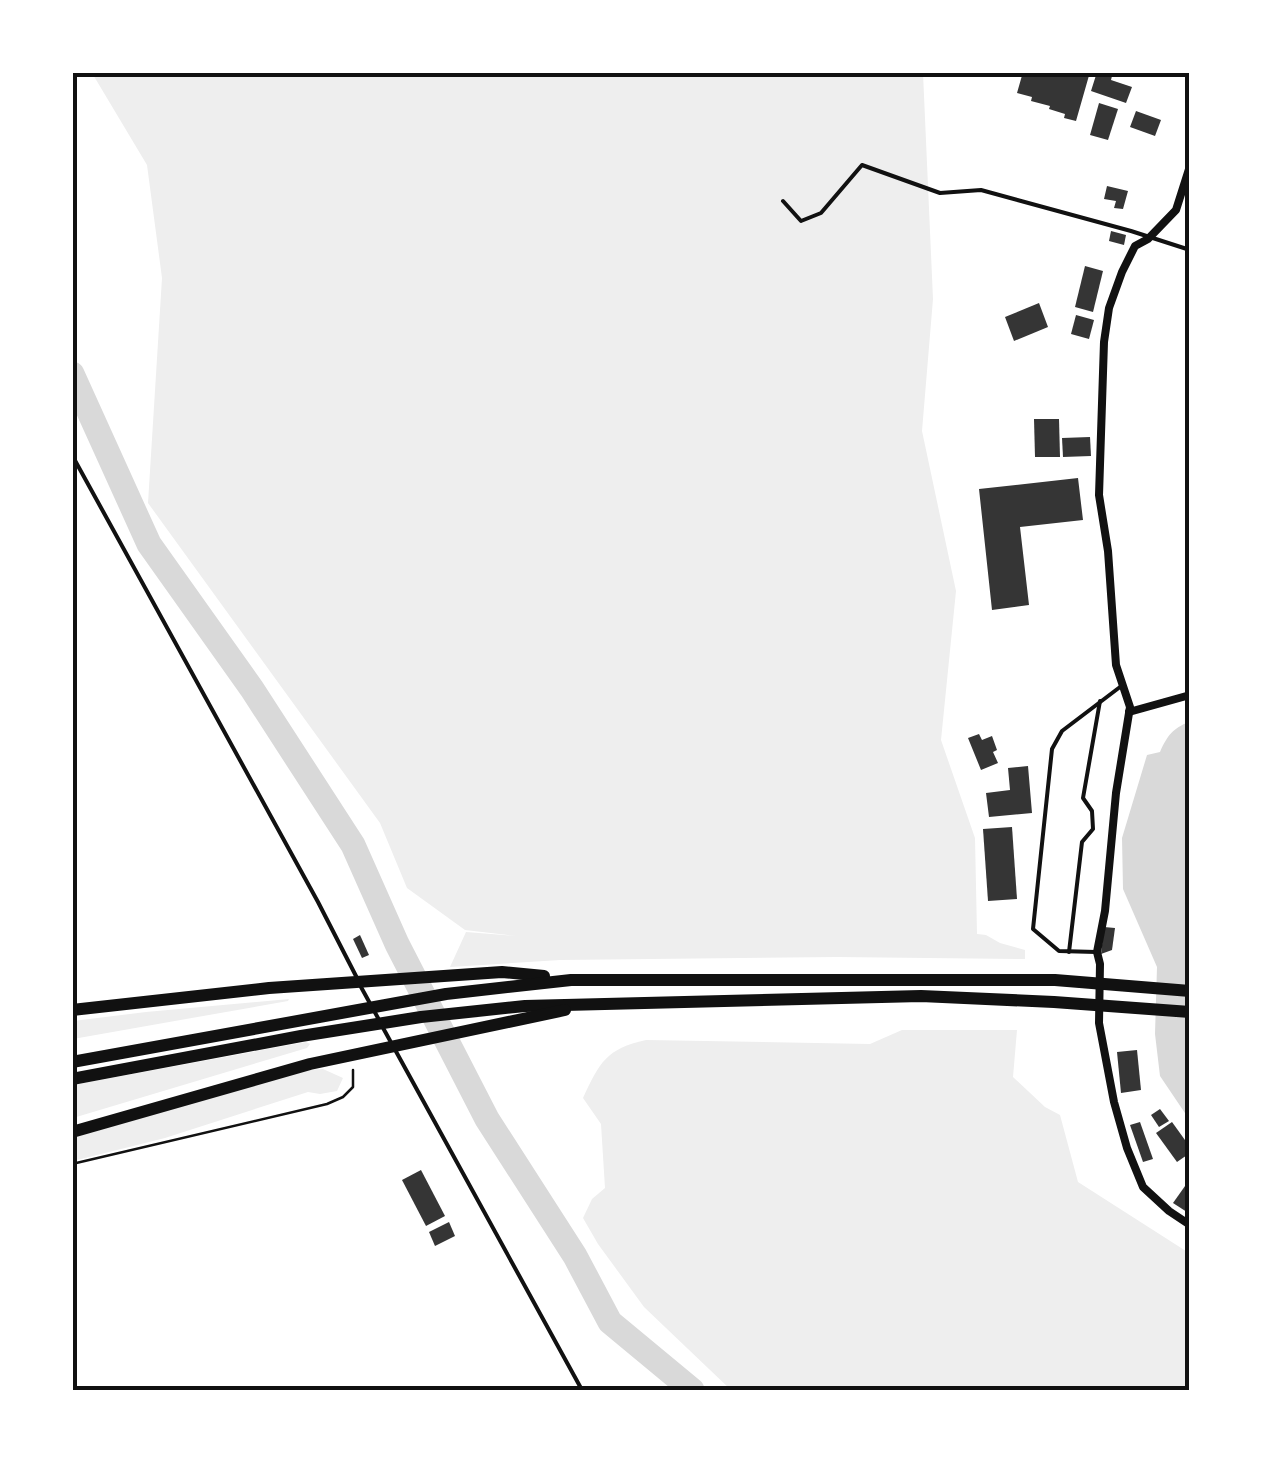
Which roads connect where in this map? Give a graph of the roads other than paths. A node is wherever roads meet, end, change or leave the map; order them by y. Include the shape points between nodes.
1 (1190, 166) edge
2 (783, 202) dead end
3 (1148, 238) junction
4 (1190, 250) edge
5 (72, 455) edge
6 (1124, 684) junction
7 (1190, 695) edge
8 (1100, 702) junction
9 (1129, 712) junction
10 (1069, 952) junction
11 (1097, 952) junction
12 (571, 980) junction
13 (1190, 990) edge
14 (582, 1006) junction
15 (72, 1010) edge
16 (1190, 1012) edge
17 (72, 1062) edge
18 (72, 1079) edge
19 (72, 1132) edge
20 (1190, 1224) edge
21 (582, 1390) edge

1 - 3 street via 1176,210
2 - 3 lane via 801,221 821,213 862,165 940,193 982,190
3 - 4 lane
3 - 6 street via 1135,246 1122,272 1104,342 1100,495 1116,666
5 - 21 lane
6 - 8 lane
6 - 9 street
7 - 9 street
8 - 10 lane via 1083,798 1092,829 1082,842
8 - 10 lane via 1062,731 1052,749 1033,930
9 - 11 street
10 - 11 lane
11 - 20 street via 1100,1023 1127,1148 1143,1186
12 - 13 highway via 1055,980
12 - 15 highway via 502,972
12 - 17 highway via 446,994
14 - 16 highway via 920,996
14 - 18 highway via 456,1013
14 - 19 highway via 310,1064

